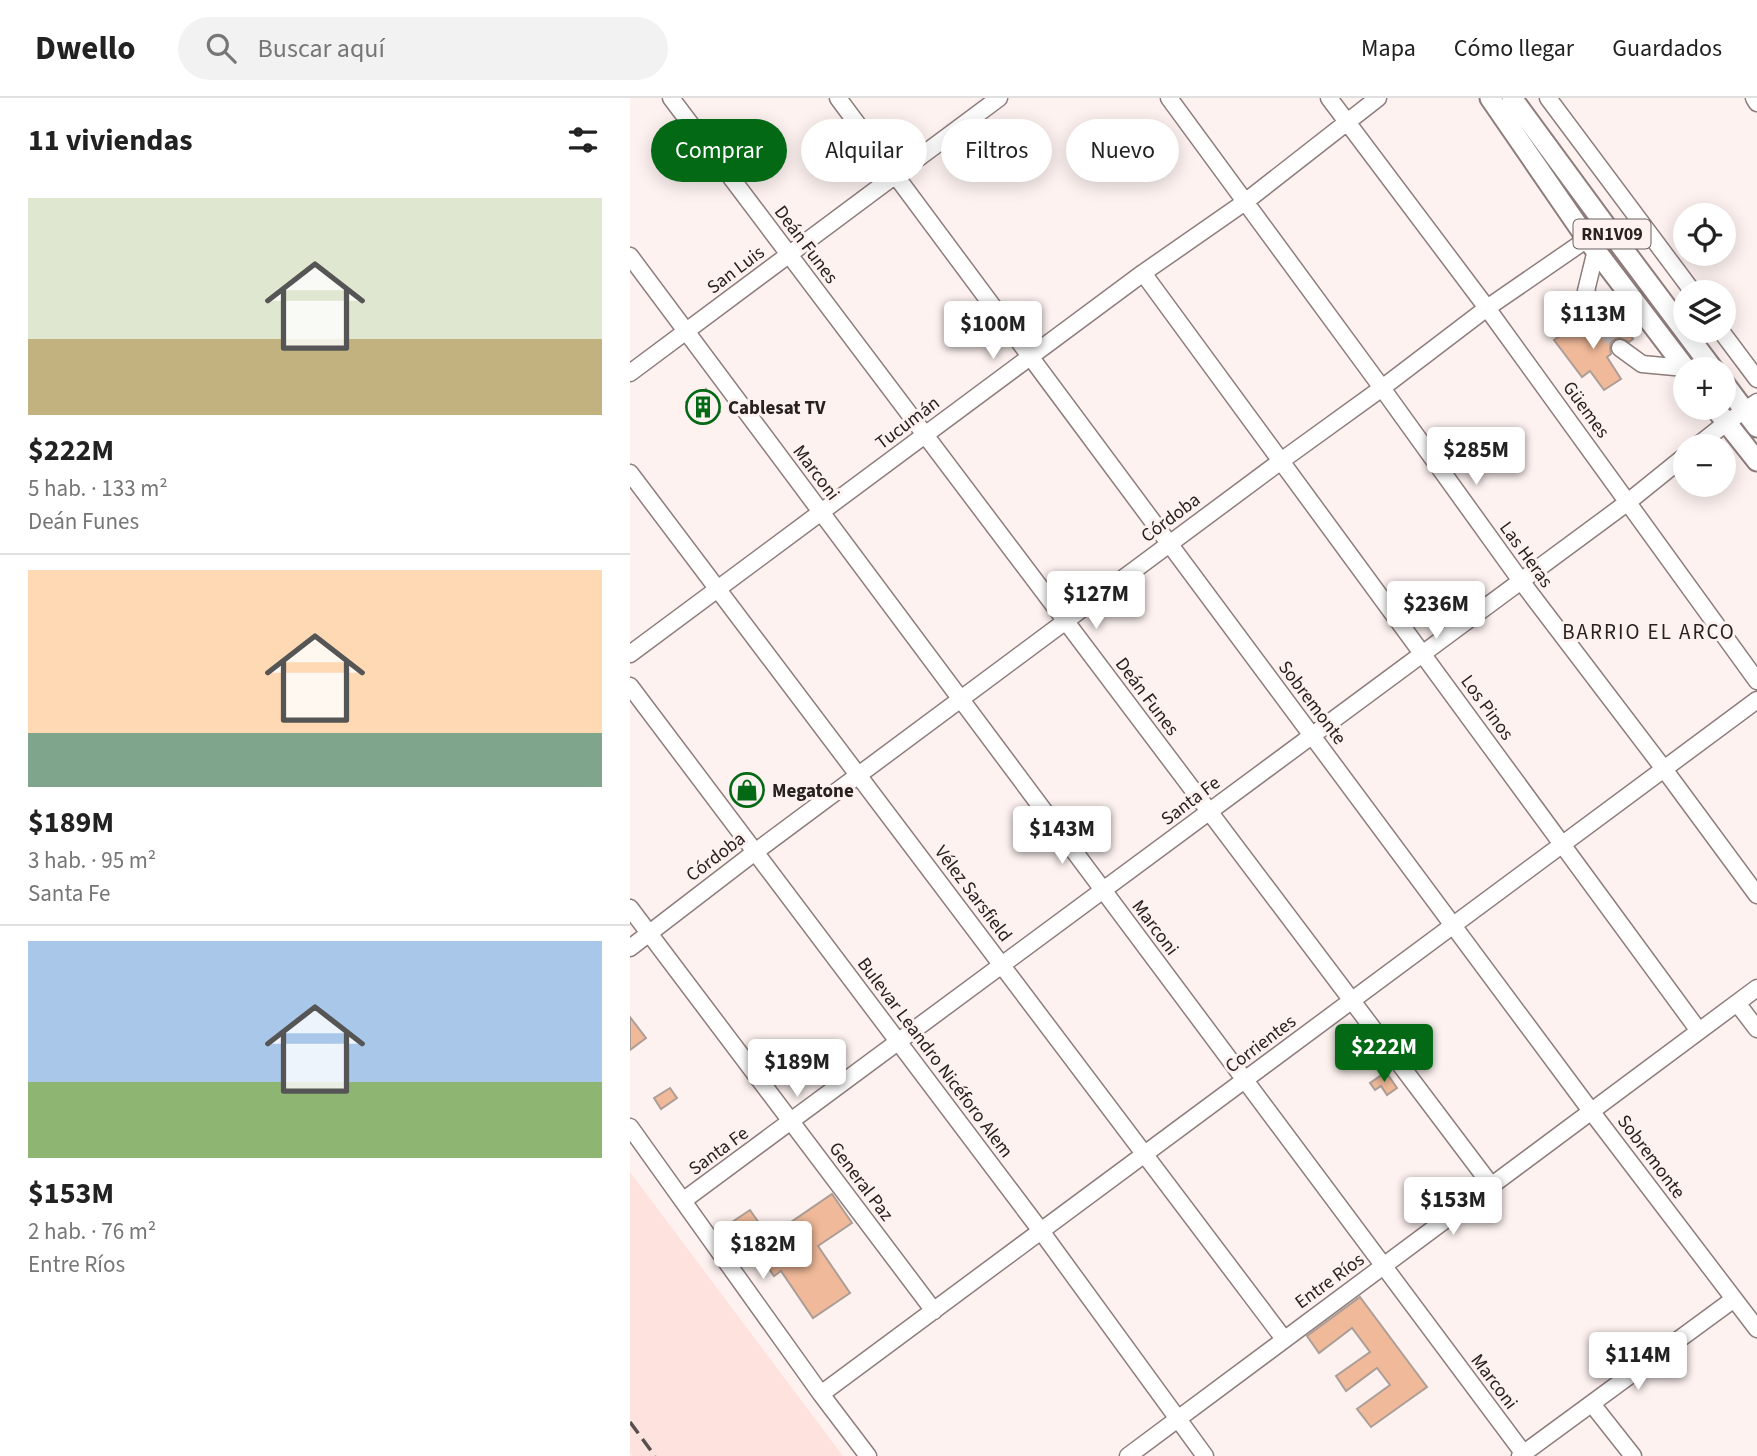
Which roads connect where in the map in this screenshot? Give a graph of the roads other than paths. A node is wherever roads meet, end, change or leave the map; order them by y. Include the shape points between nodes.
1 (671, 98) edge
2 (838, 98) edge
3 (999, 98) edge
4 (1169, 98) edge
5 (1329, 98) edge
6 (1378, 98) edge
7 (1490, 98) edge
8 (1513, 98) edge
9 (1548, 98) edge
10 (1754, 98) edge
11 (1757, 103) edge
12 (854, 119) edge
13 (1346, 122) junction
14 (927, 151) edge
15 (886, 182) edge
16 (900, 182) edge
17 (1245, 201) junction
18 (1606, 226) junction
19 (1592, 244) junction
20 (789, 255) junction
21 (630, 256) edge
22 (1143, 273) junction
23 (1684, 280) edge
24 (1487, 308) junction
25 (1603, 327) tunnel mouth
26 (686, 331) junction
27 (1730, 343) edge
28 (1620, 348) tunnel mouth
29 (1030, 357) junction
30 (1677, 357) edge
31 (1704, 357) edge
32 (1673, 368) edge
33 (630, 373) edge
34 (1757, 379) edge
35 (1382, 388) junction
36 (1736, 394) edge
37 (1751, 407) edge
38 (1717, 420) edge
39 (1725, 420) edge
40 (1757, 426) edge
41 (1706, 434) edge
42 (925, 435) junction
43 (1281, 461) junction
44 (1757, 461) edge
45 (1673, 466) edge
46 (630, 472) edge
47 (1628, 502) junction
48 (821, 513) junction
49 (1169, 544) junction
50 (1521, 582) junction
51 (718, 589) junction
52 (1065, 621) junction
53 (630, 654) edge
54 (1423, 654) junction
55 (1757, 681) edge
56 (630, 686) edge
57 (960, 699) junction
58 (1757, 699) edge
59 (1312, 736) junction
60 (1664, 769) junction
61 (858, 775) junction
62 (1209, 812) junction
63 (1562, 845) junction
64 (755, 852) junction
65 (1104, 891) junction
66 (1757, 895) edge
67 (630, 908) edge
68 (1453, 926) junction
69 (649, 933) junction
70 (630, 948) edge
71 (1002, 966) junction
72 (1757, 988) edge
73 (1352, 1001) junction
74 (1737, 1003) junction
75 (1757, 1029) edge
76 (1699, 1031) junction
77 (899, 1043) junction
78 (1245, 1081) junction
79 (1591, 1111) junction
80 (792, 1122) junction
81 (630, 1127) edge
82 (1145, 1154) junction
83 (1491, 1185) junction
84 (684, 1200) junction
85 (1041, 1231) junction
86 (1383, 1266) junction
87 (1734, 1299) junction
88 (934, 1311) junction
89 (1757, 1329) edge
90 (1284, 1339) junction
91 (821, 1394) junction
92 (1592, 1404) junction
93 (1177, 1418) junction
94 (1522, 1455) edge
95 (868, 1456) edge
96 (1128, 1456) edge
97 (1205, 1456) edge
98 (1633, 1456) edge

1 - 20 street, Deán Funes
2 - 12 street, Sobremonte
3 - 14 street, San Luis
4 - 17 street, Las Heras
5 - 13 street, Güemes
6 - 13 street, Tucumán
7 - 19 main road, RN1V09
8 - 18 main road, RN1V09
9 - 23 street
10 - 11 street
13 - 17 street, Tucumán
13 - 24 street, Güemes
15 - 20 street, San Luis
16 - 29 street, Sobremonte
17 - 22 street, Tucumán
17 - 35 street, Las Heras
18 - 19 street, Córdoba
18 - 31 main road, RN1V09
19 - 24 street, Córdoba
19 - 25 street via 1586,290
19 - 30 main road, RN1V09
20 - 26 street, San Luis
20 - 42 street, Deán Funes
21 - 26 street, Marconi
22 - 29 street, Tucumán
22 - 43 street, Los Pinos
24 - 35 street, Córdoba
24 - 47 street, Güemes
26 - 33 street, San Luis
26 - 48 street, Marconi
27 - 34 street
28 - 32 street via 1642,364
29 - 42 street, Tucumán
29 - 49 street, Sobremonte
35 - 43 street, Córdoba
35 - 50 street, Las Heras
36 - 37 main road
37 - 40 main road
38 - 41 street
39 - 44 main road
42 - 48 street, Tucumán
42 - 52 street, Deán Funes
43 - 49 street, Córdoba
43 - 54 street, Los Pinos
45 - 47 street, Santa Fe
46 - 51 street, Vélez Sarsfield
47 - 50 street, Santa Fe
47 - 55 street, Güemes
48 - 51 street, Tucumán
48 - 57 street, Marconi
49 - 52 street, Córdoba
49 - 59 street, Sobremonte
50 - 54 street, Santa Fe
50 - 60 street, Las Heras
51 - 53 street, Tucumán
51 - 61 street, Vélez Sarsfield
52 - 57 street, Córdoba
52 - 62 street, Deán Funes
54 - 59 street, Santa Fe
54 - 63 street, Los Pinos
56 - 64 street, Bulevar Leandro Nicéforo Alem
57 - 61 street, Córdoba
57 - 65 street, Marconi
58 - 60 street, Corrientes
59 - 62 street, Santa Fe
59 - 68 street, Sobremonte
60 - 63 street, Corrientes
60 - 66 street, Las Heras
61 - 64 street, Córdoba
61 - 71 street, Vélez Sarsfield
62 - 65 street, Santa Fe
62 - 73 street, Deán Funes
63 - 68 street, Corrientes
63 - 76 street, Los Pinos
64 - 69 street, Córdoba
64 - 77 street, Bulevar Leandro Nicéforo Alem
65 - 71 street, Santa Fe
65 - 78 street, Marconi
67 - 69 street, General Paz
68 - 73 street, Corrientes
68 - 79 street, Sobremonte
69 - 70 street, Córdoba
69 - 80 street, General Paz
71 - 77 street, Santa Fe
71 - 82 street, Vélez Sarsfield
72 - 74 street, Entre Ríos
73 - 78 street, Corrientes
73 - 83 street, Deán Funes
74 - 75 street
74 - 76 street, Entre Ríos
76 - 79 street, Entre Ríos
77 - 80 street, Santa Fe
77 - 85 street, Bulevar Leandro Nicéforo Alem
78 - 82 street, Corrientes
78 - 86 street, Marconi
79 - 83 street, Entre Ríos
79 - 87 street, Sobremonte
80 - 84 street, Santa Fe
80 - 88 street, General Paz
81 - 84 street
82 - 85 street, Corrientes
82 - 90 street, Vélez Sarsfield
83 - 86 street, Entre Ríos
84 - 91 street
85 - 88 street, Corrientes
85 - 93 street, Bulevar Leandro Nicéforo Alem
86 - 90 street, Entre Ríos
86 - 94 street, Marconi
87 - 89 street, Sobremonte
87 - 92 street
88 - 91 street, Corrientes
90 - 93 street, Entre Ríos
91 - 95 street
92 - 94 street
92 - 98 street
93 - 96 street, Entre Ríos
93 - 97 street, Bulevar Leandro Nicéforo Alem

